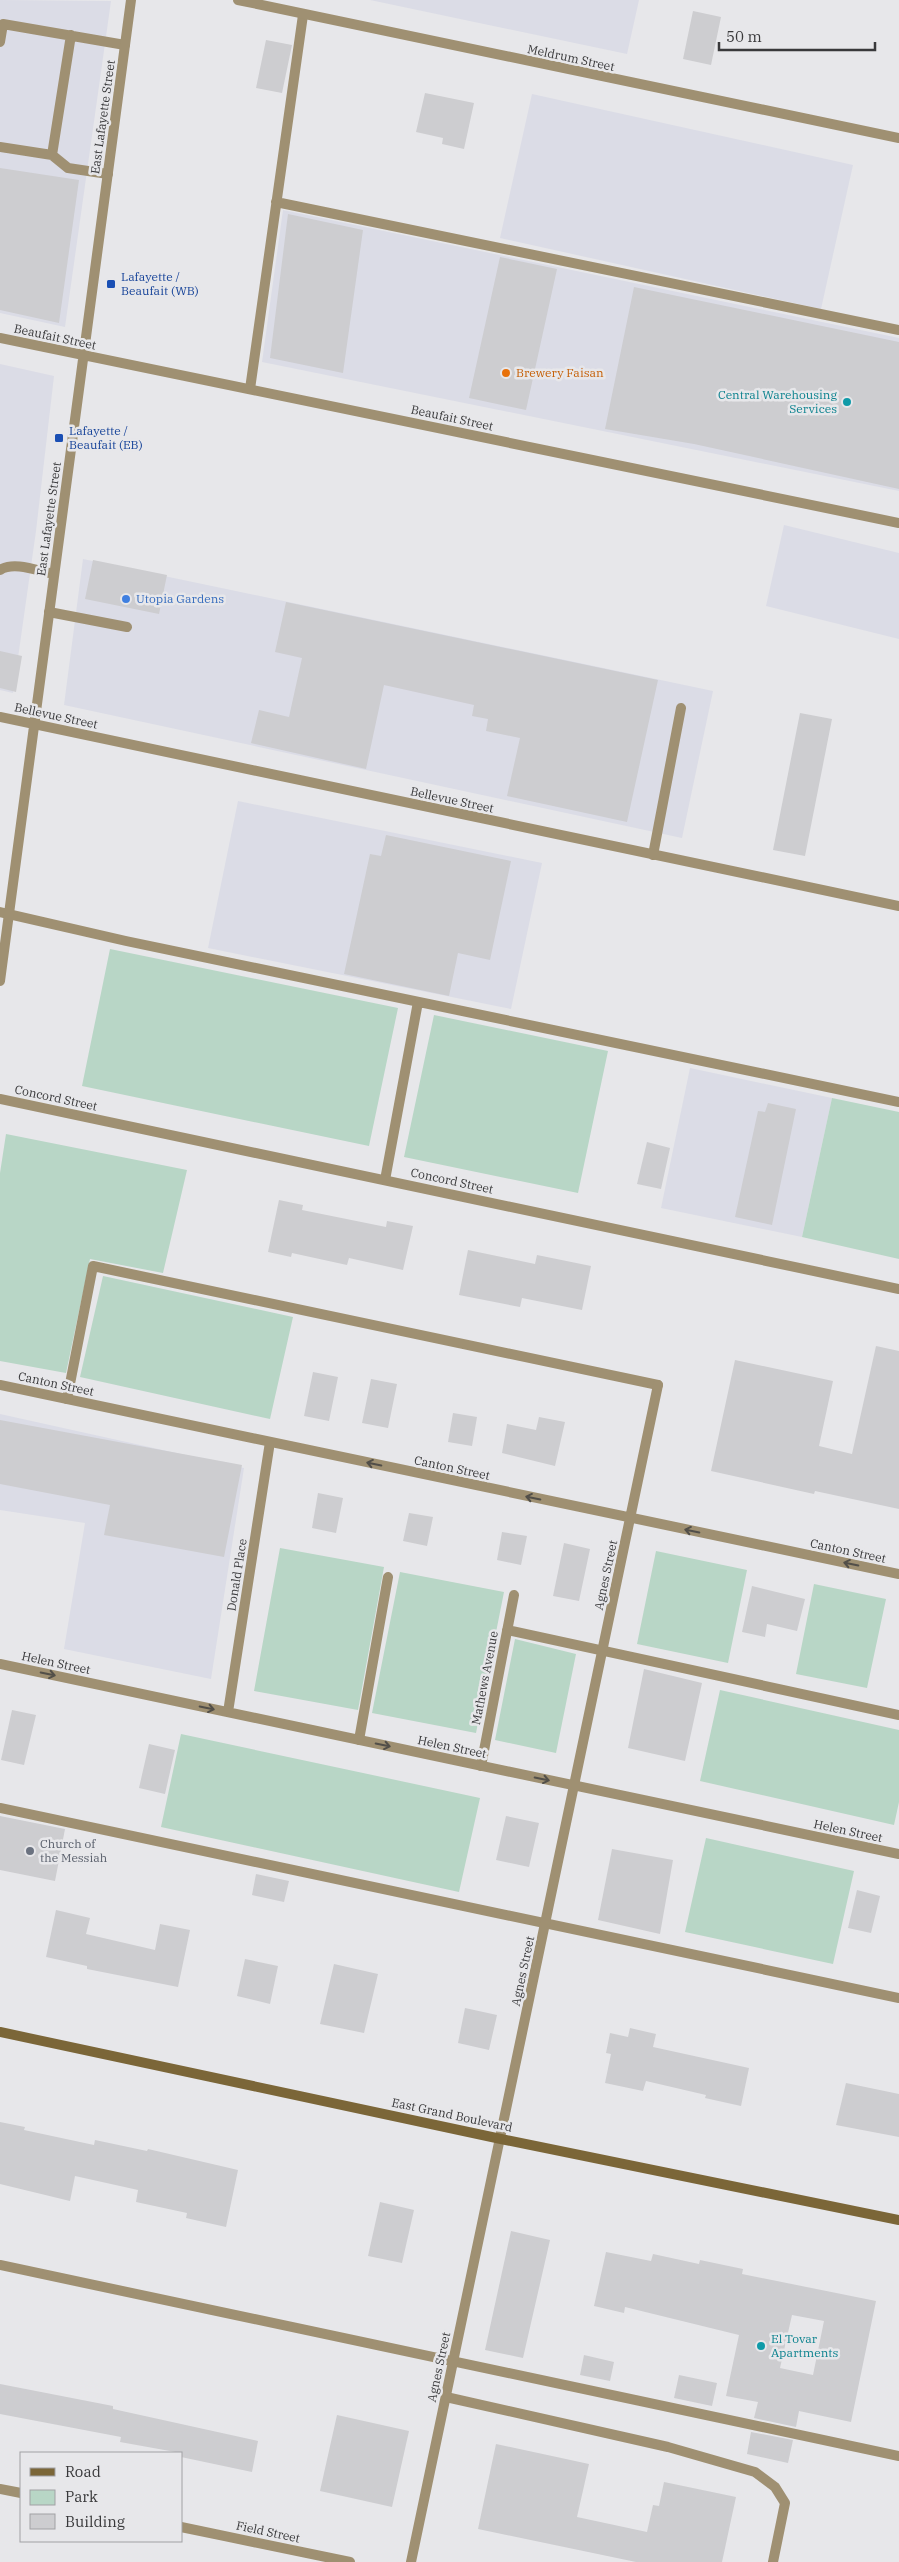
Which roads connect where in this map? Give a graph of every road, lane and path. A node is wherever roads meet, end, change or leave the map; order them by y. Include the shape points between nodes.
1 (131, 0) edge
2 (238, 0) edge
3 (303, 15) junction
4 (71, 35) junction
5 (0, 42) edge
6 (125, 45) junction
7 (899, 138) edge
8 (0, 147) edge
9 (52, 155) junction
10 (108, 174) junction
11 (276, 202) junction
12 (899, 330) edge
13 (0, 338) edge
14 (83, 355) junction
15 (250, 389) junction
16 (899, 523) edge
17 (0, 570) edge
18 (54, 574) junction
19 (49, 612) junction
20 (127, 627) dead end
21 (680, 708) dead end
22 (0, 717) edge
23 (34, 724) junction
24 (653, 855) junction
25 (899, 906) edge
26 (4, 913) edge
27 (0, 981) edge
28 (418, 1002) junction
29 (0, 1100) edge
30 (899, 1102) edge
31 (385, 1180) junction
32 (899, 1289) edge
33 (0, 1385) edge
34 (66, 1399) junction
35 (270, 1442) junction
36 (631, 1518) junction
37 (899, 1574) edge
38 (388, 1577) dead end
39 (514, 1595) dead end
40 (507, 1630) junction
41 (603, 1651) junction
42 (0, 1664) edge
43 (228, 1712) junction
44 (899, 1715) edge
45 (359, 1740) junction
46 (481, 1766) junction
47 (575, 1786) junction
48 (0, 1808) edge
49 (899, 1854) edge
50 (546, 1922) junction
51 (899, 1998) edge
52 (0, 2032) edge
53 (501, 2139) junction
54 (899, 2220) edge
55 (0, 2265) edge
56 (453, 2362) junction
57 (446, 2397) junction
58 (899, 2456) edge
59 (0, 2489) edge
60 (20, 2493) edge
61 (182, 2527) edge
62 (350, 2562) edge
63 (411, 2562) edge
64 (773, 2562) edge

1 - 6 street, East Lafayette Street
2 - 3 street, Meldrum Street
3 - 7 street, Meldrum Street
3 - 11 street
4 - 5 street via 3,24
4 - 6 street
4 - 9 street
6 - 10 street, East Lafayette Street
8 - 9 street
9 - 10 street via 68,168
10 - 14 street, East Lafayette Street
11 - 12 street
11 - 15 street
13 - 14 street, Beaufait Street
14 - 15 street, Beaufait Street
14 - 18 street, East Lafayette Street
15 - 16 street, Beaufait Street
17 - 18 street via 16,567
18 - 19 street, East Lafayette Street
19 - 20 street
19 - 23 street, East Lafayette Street
21 - 24 street
22 - 23 street, Bellevue Street
23 - 24 street, Bellevue Street
23 - 26 street, East Lafayette Street
24 - 25 street, Bellevue Street
26 - 27 street, East Lafayette Street
26 - 28 street
28 - 30 street
28 - 31 street
29 - 31 street, Concord Street
31 - 32 street, Concord Street
33 - 34 street, Canton Street
34 - 35 street, Canton Street
34 - 36 street, Agnes Street via 93,1266 658,1385
36 -> 35 street, Canton Street
35 - 43 street, Donald Place
37 -> 36 street, Canton Street
36 - 41 street, Agnes Street
38 - 45 street
39 - 40 street, Mathews Avenue
40 - 41 street
40 - 46 street, Mathews Avenue
41 - 44 street
41 - 47 street, Agnes Street
42 -> 43 street, Helen Street
43 - 45 street, Helen Street
45 -> 46 street, Helen Street
46 -> 47 street, Helen Street
47 - 49 street, Helen Street
47 - 50 street, Agnes Street
48 - 50 street
50 - 51 street
50 - 53 street, Agnes Street
52 - 53 main road, East Grand Boulevard
53 - 54 main road, East Grand Boulevard
53 - 56 street, Agnes Street
55 - 56 street
56 - 57 street, Agnes Street
56 - 58 street
57 - 63 street, Agnes Street
57 - 64 street via 668,2447 755,2472 774,2487 785,2503
59 - 60 street
61 - 62 street, Field Street

